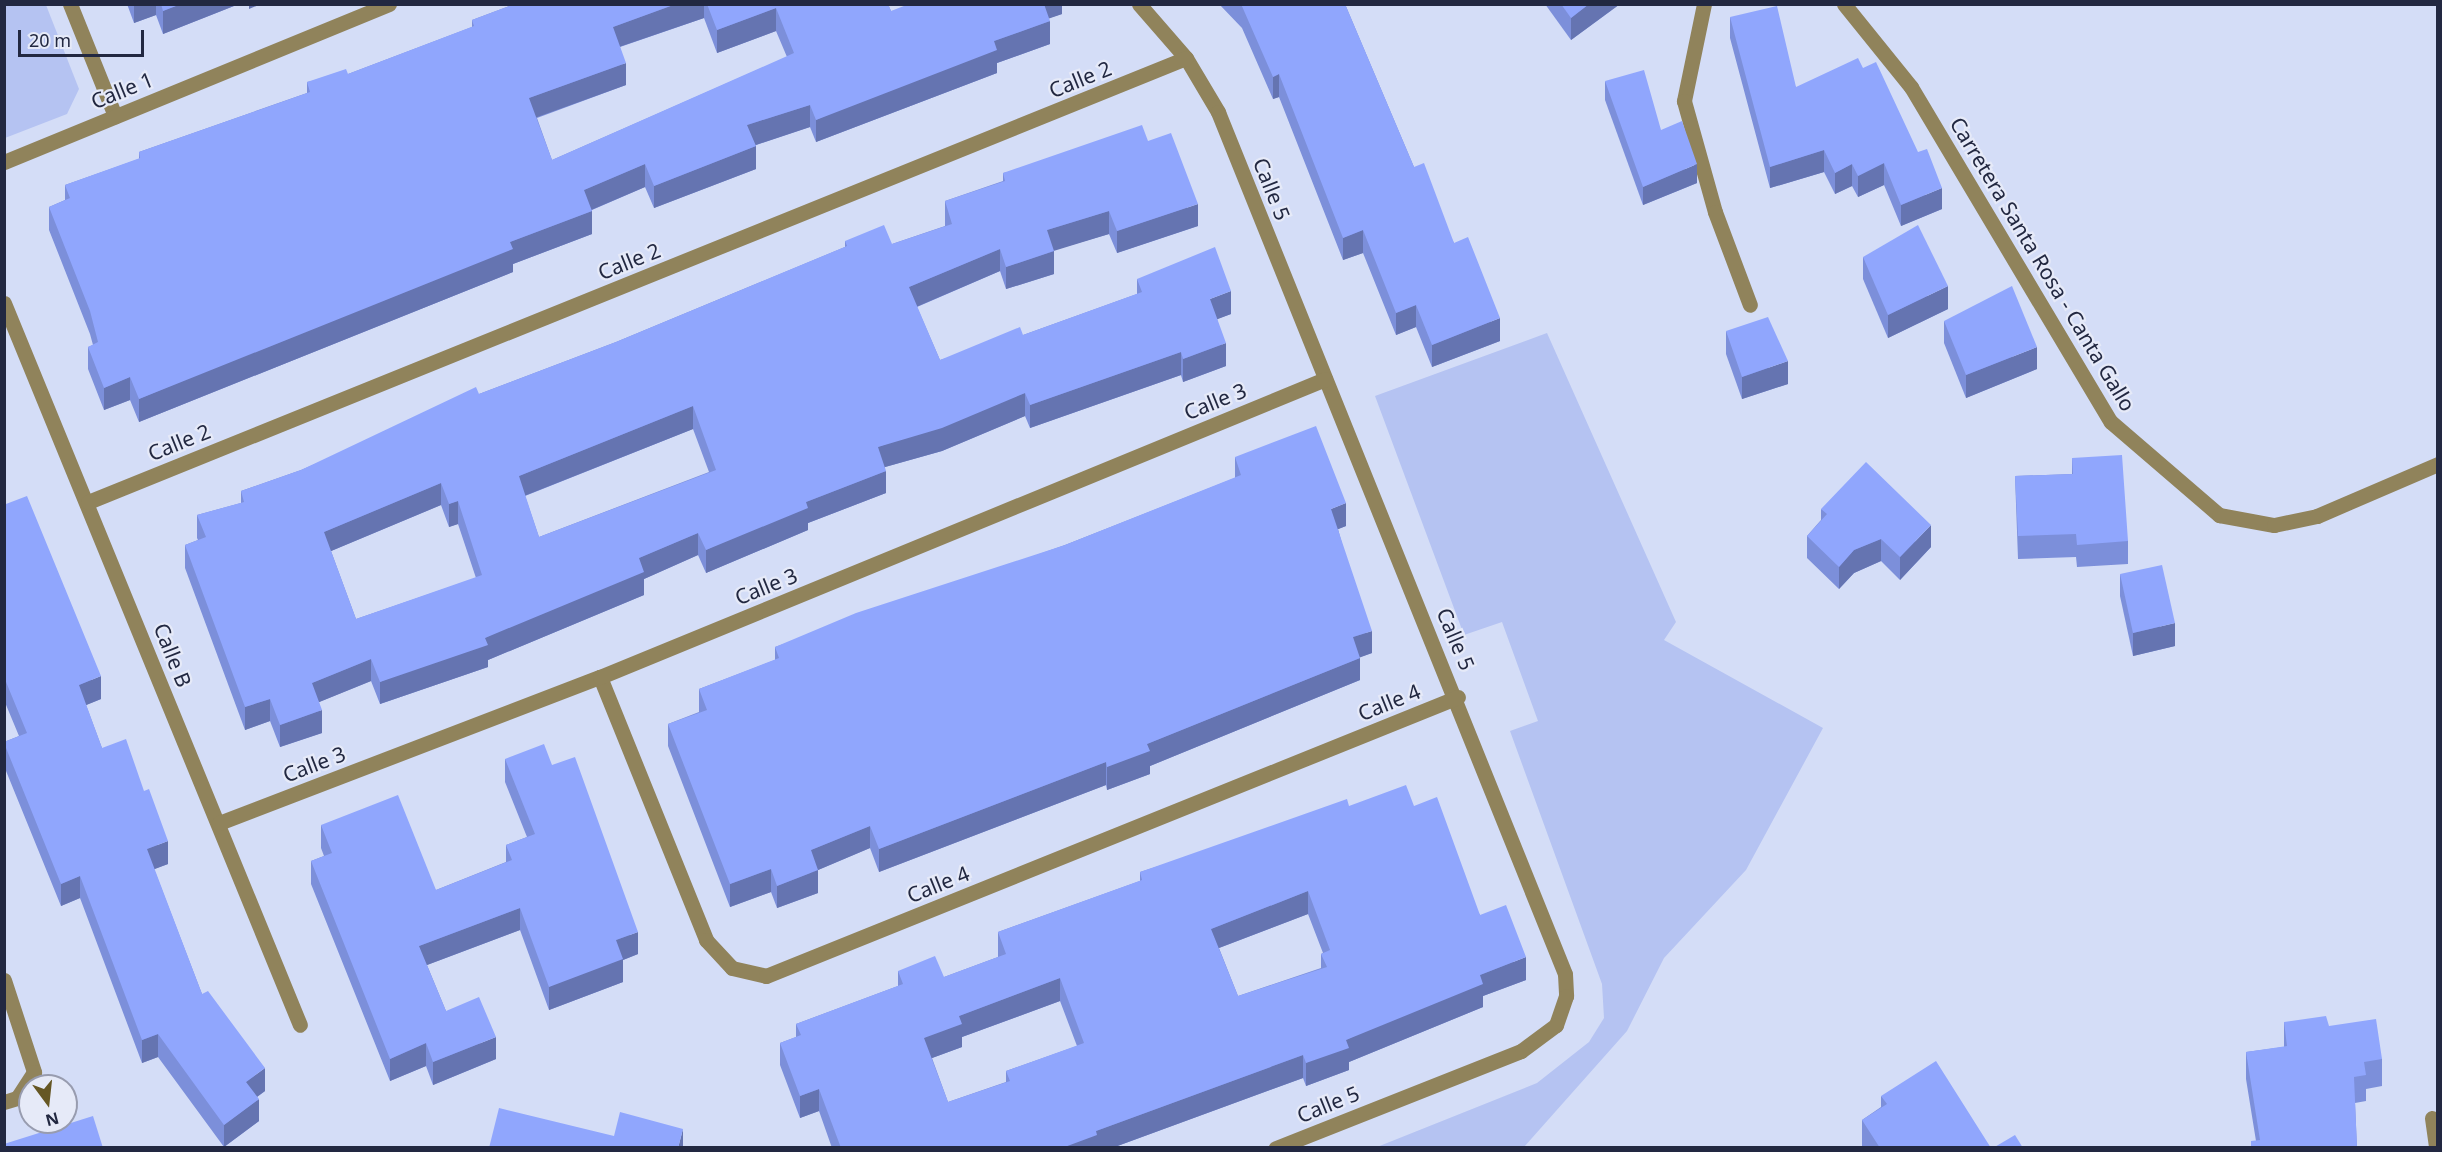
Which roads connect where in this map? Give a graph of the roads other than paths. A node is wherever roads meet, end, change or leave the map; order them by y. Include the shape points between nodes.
1 (70, 4) edge
2 (389, 4) edge
3 (1139, 4) edge
4 (1704, 4) edge
5 (1844, 4) edge
6 (1186, 58) junction
7 (115, 116) junction
8 (4, 162) edge
9 (4, 303) edge
10 (1750, 305) dead end
11 (1325, 379) junction
12 (2438, 464) edge
13 (88, 502) junction
14 (600, 677) junction
15 (1458, 697) junction
16 (219, 823) junction
17 (4, 980) edge
18 (300, 1025) dead end
19 (4, 1102) edge
20 (2432, 1118) dead end
21 (1276, 1148) edge
22 (2436, 1148) edge

1 - 7 street
2 - 7 street, Calle 1
3 - 6 street, Calle 5
4 - 10 street via 1684,101 1715,212
5 - 12 street, Carretera Santa Rosa - Canta Gallo via 1911,87 2111,422 2220,515 2274,525 2317,516
6 - 11 street, Calle 5 via 1218,112
6 - 13 street, Calle 2
7 - 8 street, Calle 1
9 - 13 street, Calle B
11 - 14 street, Calle 3
11 - 15 street, Calle 5
13 - 16 street, Calle B
14 - 15 street, Calle 4 via 706,940 732,968 766,976
14 - 16 street, Calle 3
15 - 21 street, Calle 5 via 1565,974 1563,1012 1546,1035 1521,1051
16 - 18 street, Calle B
17 - 19 street via 34,1072 17,1098
20 - 22 street

